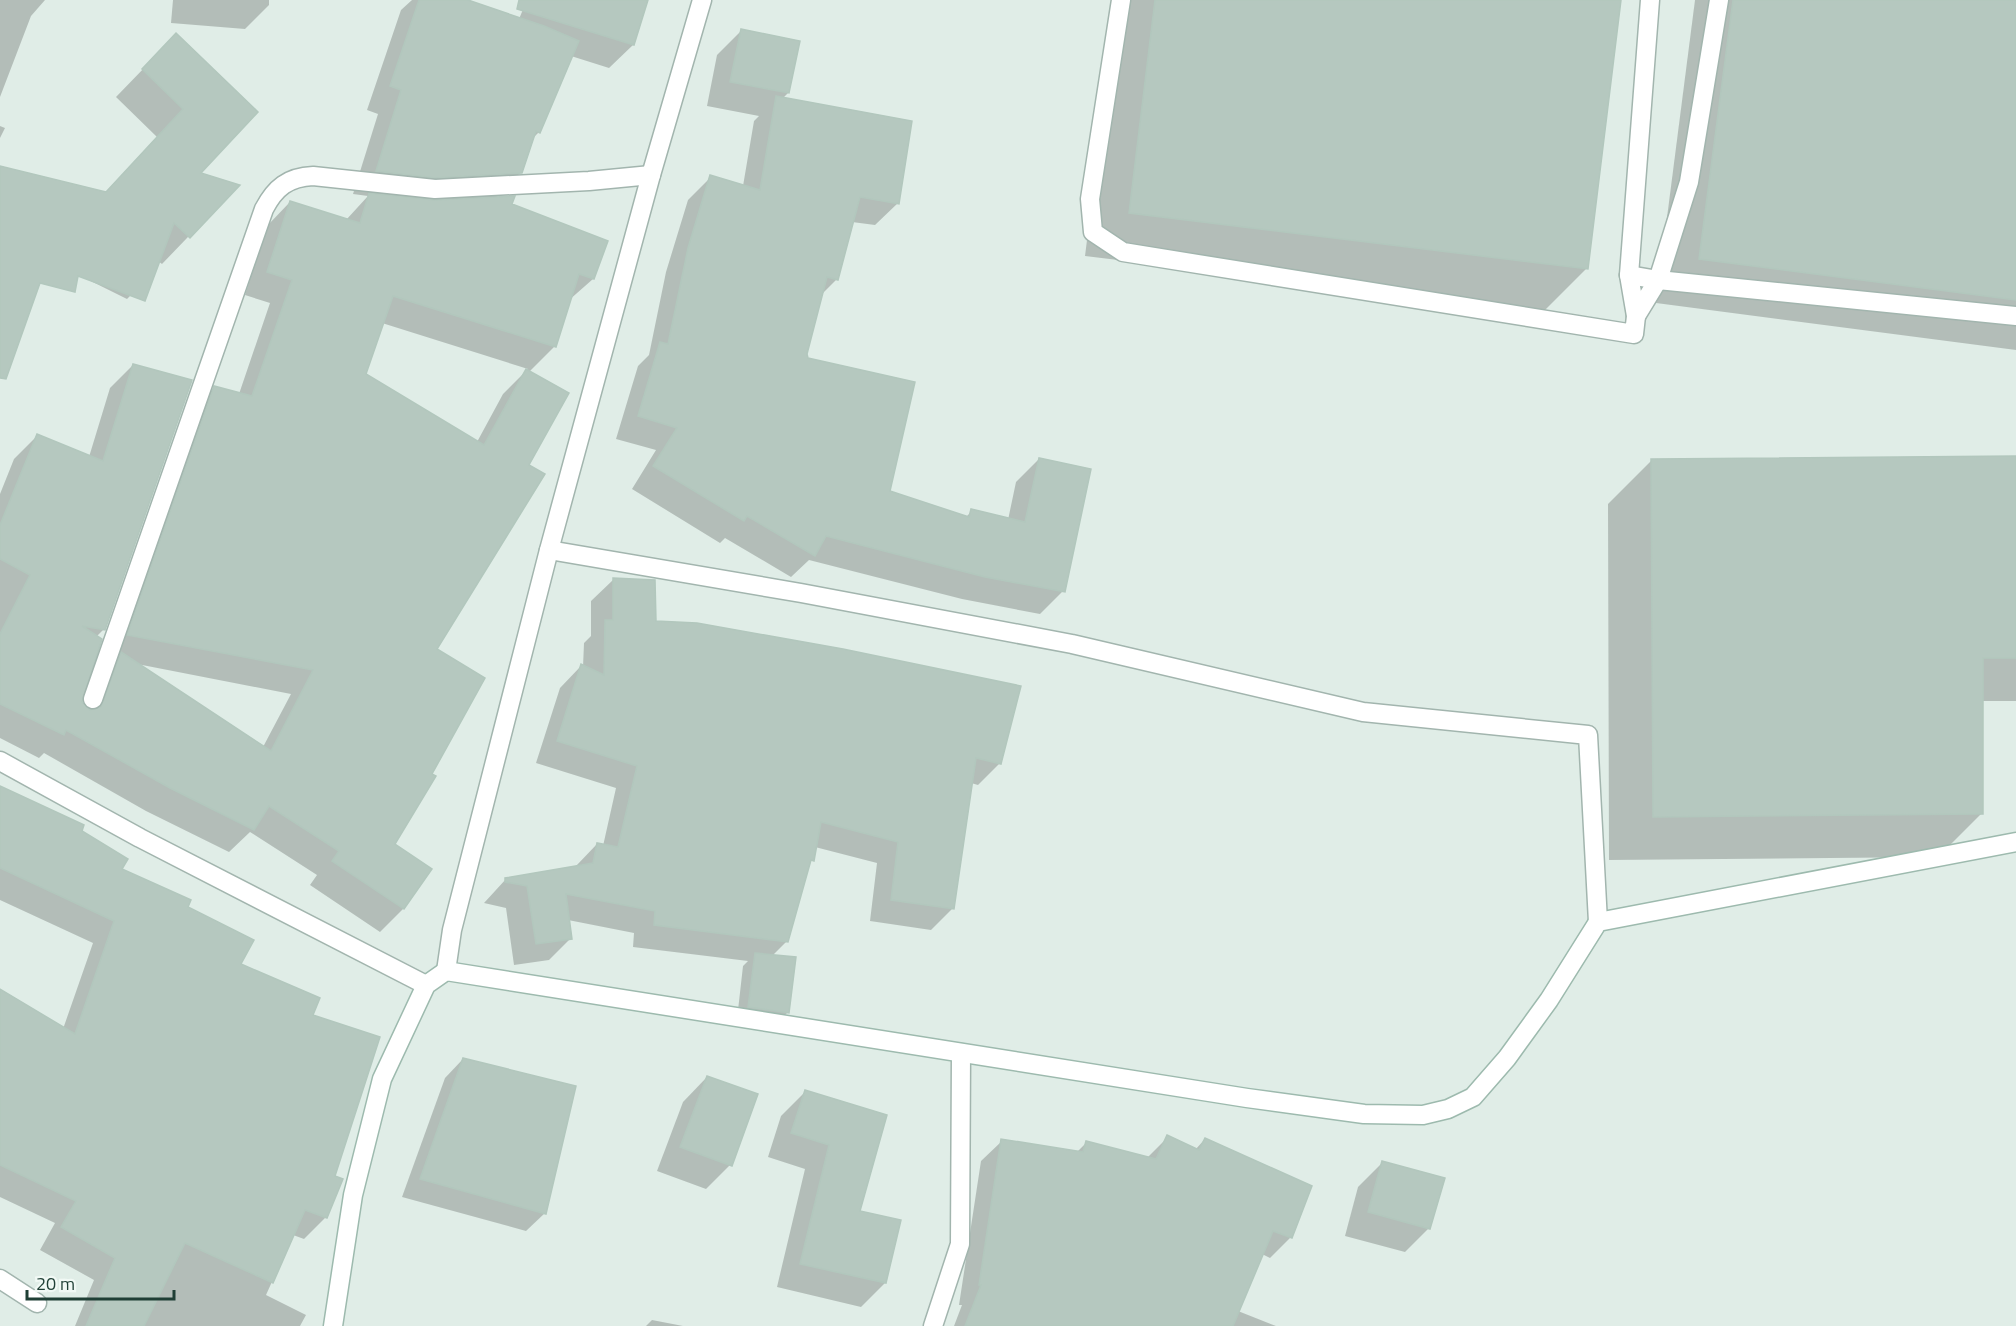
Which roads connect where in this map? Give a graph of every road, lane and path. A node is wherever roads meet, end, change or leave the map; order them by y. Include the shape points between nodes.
1 (702, 0) edge
2 (1120, 0) edge
3 (1650, 0) edge
4 (1719, 0) edge
5 (651, 175) junction
6 (1629, 275) junction
7 (1658, 280) junction
8 (1636, 316) junction
9 (2016, 316) edge
10 (549, 550) junction
11 (93, 699) dead end
12 (0, 761) edge
13 (2016, 842) edge
14 (1598, 922) junction
15 (446, 971) junction
16 (426, 985) junction
17 (961, 1053) junction
18 (0, 1279) edge
19 (37, 1303) dead end
20 (333, 1326) edge
21 (933, 1326) edge

1 - 5 street
2 - 8 street via 1090,200 1093,232 1123,252 1634,334
3 - 6 street
4 - 7 street via 1689,182
5 - 10 street
5 - 11 street via 435,189 313,176 298,177 273,193 264,209
6 - 7 street
6 - 8 street
7 - 8 street
7 - 9 street
10 - 14 street via 801,592 1072,644 1363,712 1588,735
10 - 15 street via 452,930
12 - 16 street
13 - 14 street
14 - 17 street via 1549,1000 1473,1097 1423,1115 1364,1114
15 - 16 street
15 - 17 street
16 - 20 street via 382,1079 353,1195
17 - 21 street via 960,1245
18 - 19 street

